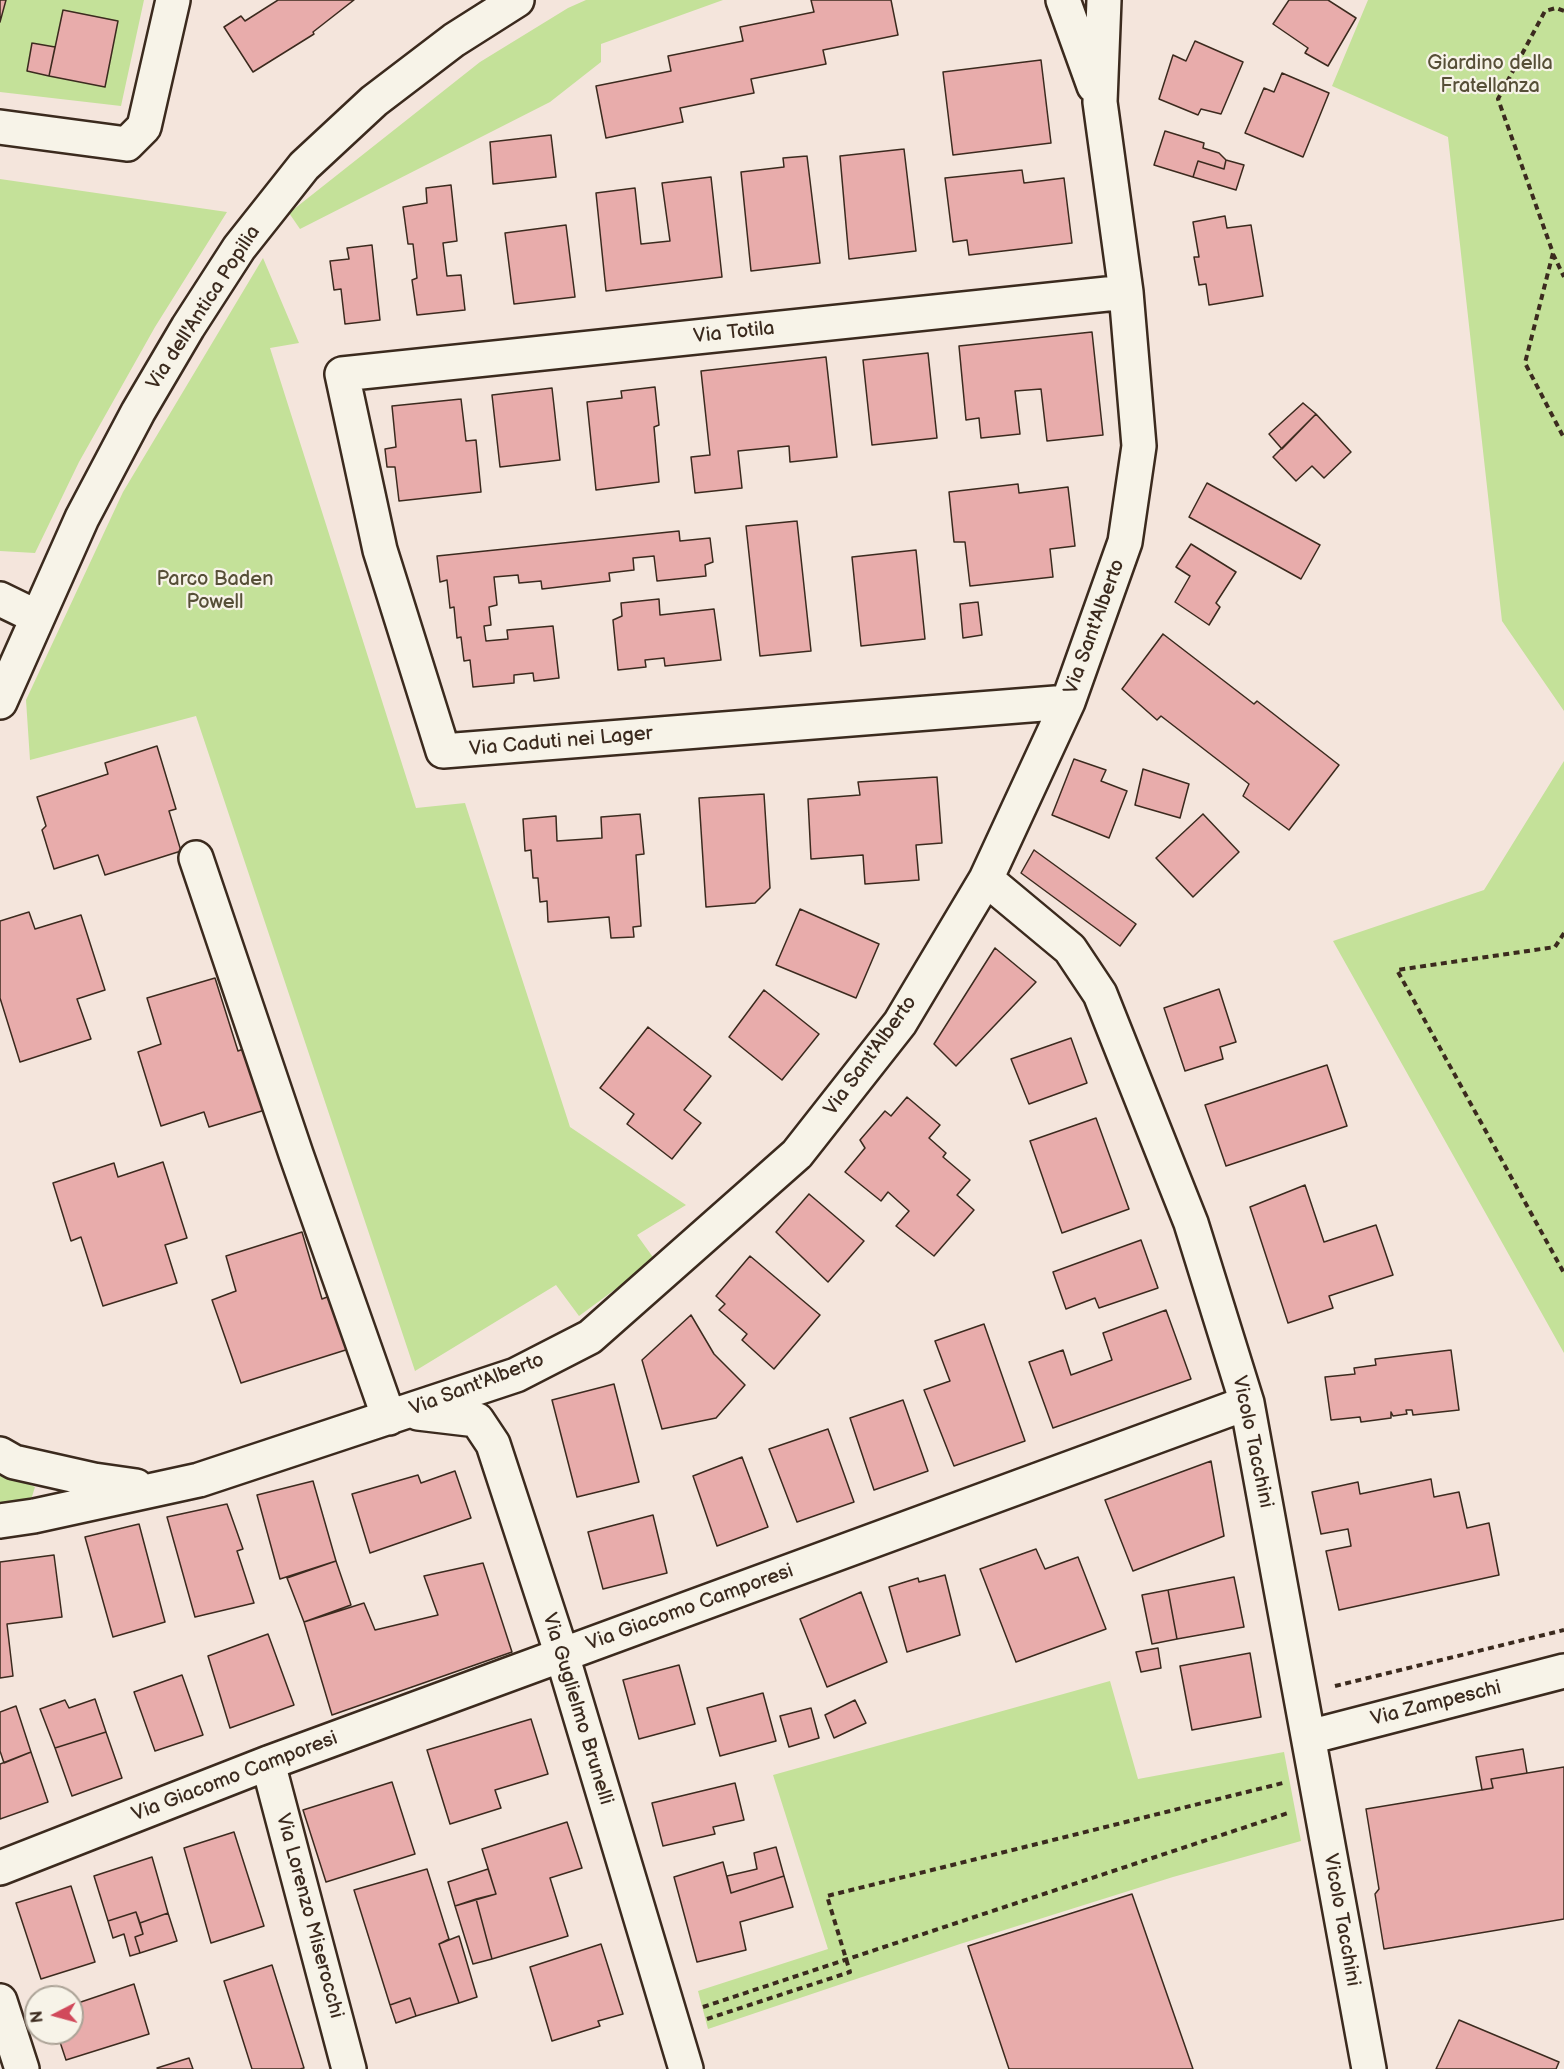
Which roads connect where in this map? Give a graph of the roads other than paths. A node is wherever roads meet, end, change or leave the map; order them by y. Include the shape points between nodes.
1 (173, 0) edge
2 (517, 0) edge
3 (1104, 0) edge
4 (1061, 2) edge
5 (1100, 102) junction
6 (0, 127) edge
7 (1126, 292) junction
8 (342, 374) joint
9 (0, 599) edge
10 (37, 617) junction
11 (3, 691) edge
12 (1068, 702) junction
13 (196, 858) dead end
14 (986, 879) junction
15 (1247, 1403) junction
16 (398, 1415) junction
17 (0, 1454) edge
18 (159, 1489) junction
19 (0, 1521) edge
20 (561, 1655) junction
21 (1564, 1671) edge
22 (1309, 1737) junction
23 (268, 1763) junction
24 (0, 1868) edge
25 (0, 2001) edge
26 (22, 2069) edge
27 (350, 2069) edge
28 (686, 2069) edge
29 (1369, 2069) edge

1 - 6 street via 144,127 127,144
2 - 10 street, Via dell'Antica Popilia via 454,40 374,101 304,165 239,248 138,412 82,518
3 - 5 street, Via Sant'Alberto
4 - 5 street, Via Sant'Alberto
5 - 7 street, Via Sant'Alberto
7 - 8 street, Via Totila
7 - 12 street, Via Sant'Alberto via 1139,446 1125,542
8 - 12 street, Via Caduti nei Lager via 380,550 443,752
9 - 10 street
10 - 11 street, Via dell'Antica Popilia
12 - 14 street, Via Sant'Alberto
13 - 16 street via 296,1154
14 - 15 street, Vicolo Tacchini via 1070,949 1100,994 1191,1223
14 - 16 street, Via Sant'Alberto via 900,1023 797,1154 590,1337 516,1375
15 - 20 street, Via Giacomo Camporesi
15 - 22 street, Vicolo Tacchini
16 - 18 street, Via Sant'Alberto via 199,1480
16 - 20 street, Via Guglielmo Brunelli via 477,1420 493,1444
17 - 18 street via 14,1462 94,1480
18 - 19 street, Via Sant'Alberto
20 - 23 street, Via Giacomo Camporesi
20 - 28 street, Via Guglielmo Brunelli
21 - 22 street, Via Zampeschi
22 - 29 street, Vicolo Tacchini
23 - 24 street, Via Giacomo Camporesi
23 - 27 street, Via Lorenzo Miserocchi
25 - 26 street

